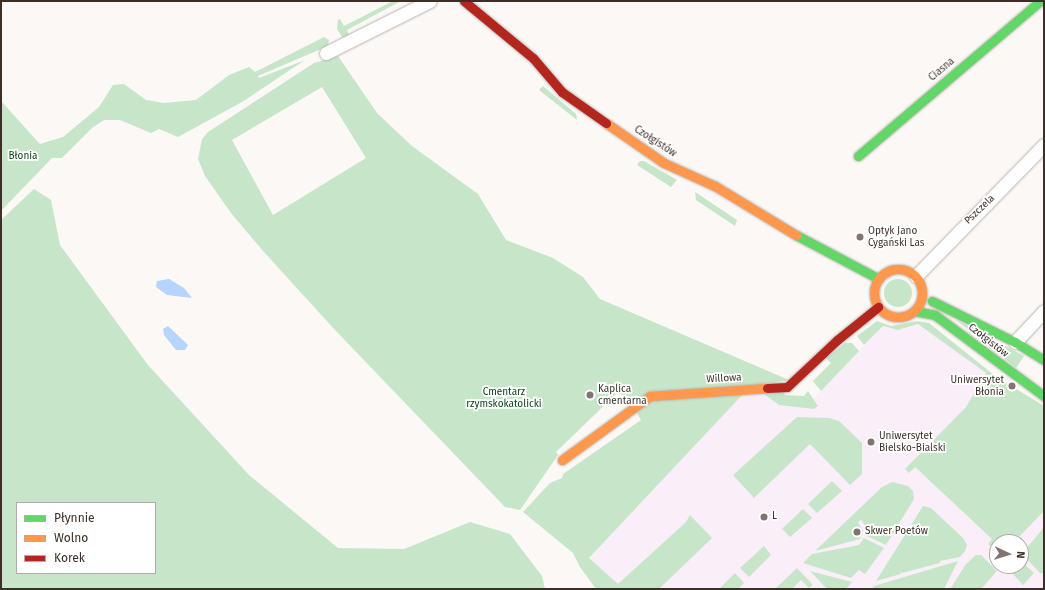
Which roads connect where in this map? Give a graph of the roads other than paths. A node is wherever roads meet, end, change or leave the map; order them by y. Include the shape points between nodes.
1 (430, 1) edge
2 (464, 1) edge
3 (1040, 1) edge
4 (326, 53) dead end
5 (1044, 145) edge
6 (858, 156) dead end
7 (916, 276) junction
8 (879, 279) junction
9 (922, 294) junction
10 (878, 306) junction
11 (915, 311) junction
12 (1044, 311) edge
13 (1015, 342) junction
14 (1044, 360) edge
15 (1044, 396) edge
16 (562, 460) dead end

1 - 4 street
2 - 8 street, Czołgistów via 533,58 562,92 640,147 664,163 715,186 769,221
3 - 6 street, Ciasna
5 - 7 street, Pszczela
7 - 8 street via 895,269
7 - 9 street
8 - 10 street via 874,293
9 - 11 street
9 - 13 street, Czołgistów
10 - 11 street via 894,317 907,316
10 - 16 street, Willowa via 787,387 650,396
11 - 15 street, Czołgistów via 934,316
12 - 13 street via 1026,327
13 - 14 street, Czołgistów

